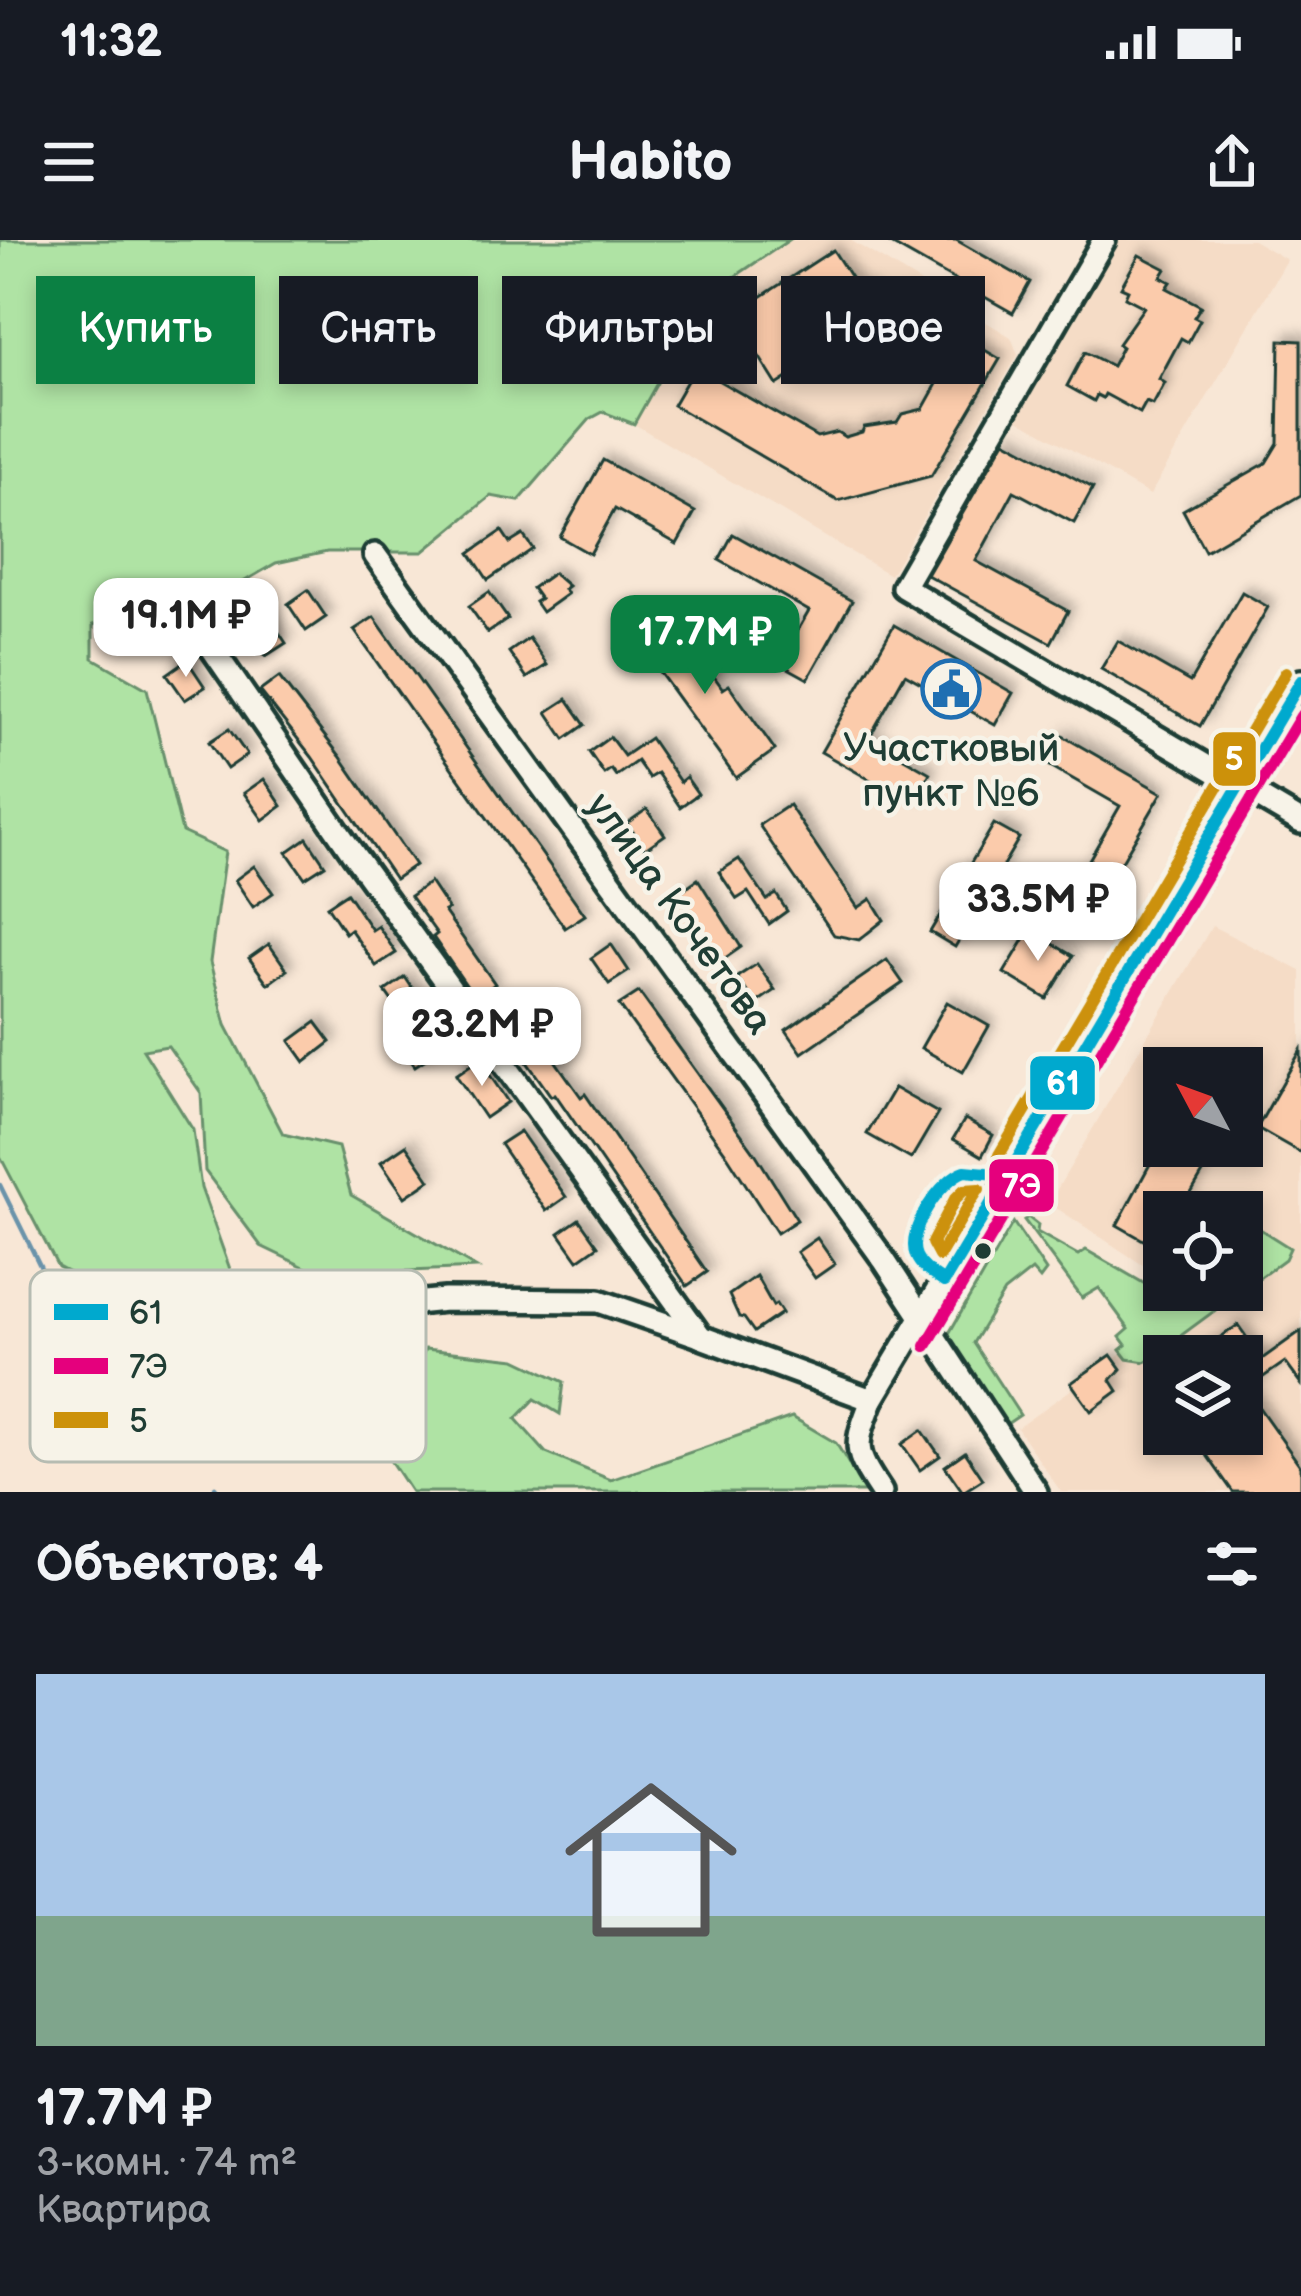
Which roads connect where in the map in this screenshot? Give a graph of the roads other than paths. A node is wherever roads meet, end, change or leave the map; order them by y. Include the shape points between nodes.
1 (1104, 240) edge
2 (375, 555) dead end
3 (211, 647) dead end
4 (1301, 681) edge
5 (1238, 787) junction
6 (1301, 822) edge
7 (426, 1302) edge
8 (924, 1317) junction
9 (701, 1336) junction
10 (872, 1400) junction
11 (881, 1492) edge
12 (1036, 1492) edge

1 - 5 street via 903,587
2 - 8 street, улица Кочетова
3 - 9 street
4 - 5 street
5 - 6 street
5 - 8 street
7 - 9 street via 599,1301
8 - 10 street
8 - 12 street, улица Кочетова
9 - 10 street
10 - 11 street via 855,1444

